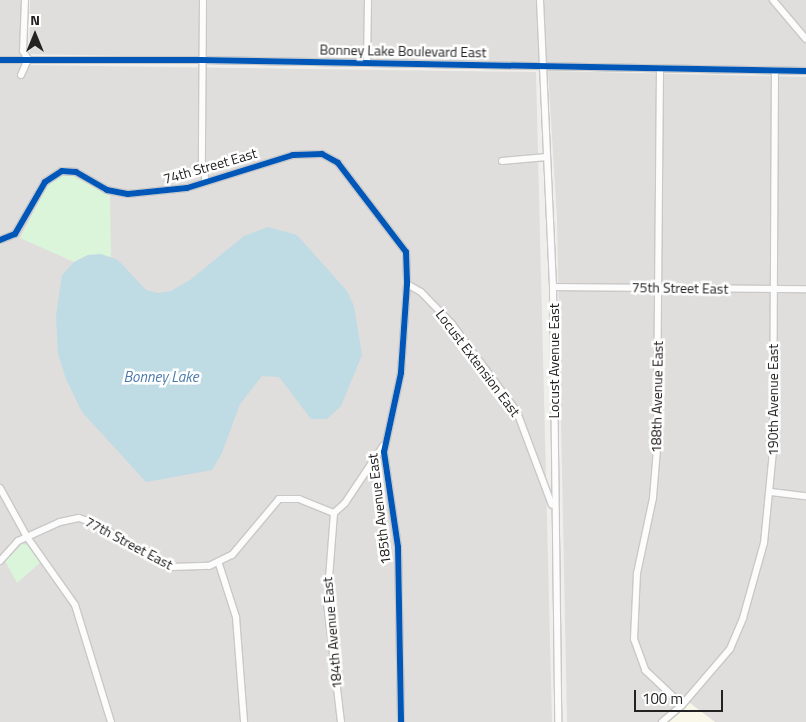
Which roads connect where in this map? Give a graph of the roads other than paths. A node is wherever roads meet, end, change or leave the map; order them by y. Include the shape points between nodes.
1 (25, 0) edge
2 (203, 0) edge
3 (368, 0) edge
4 (540, 0) edge
5 (773, 0) edge
6 (806, 39) edge
7 (28, 59) junction
8 (0, 60) edge
9 (201, 60) junction
10 (367, 63) junction
11 (543, 66) junction
12 (660, 68) junction
13 (776, 70) junction
14 (806, 71) edge
15 (21, 75) dead end
16 (547, 157) junction
17 (502, 161) dead end
18 (340, 167) joint
19 (206, 182) junction
20 (0, 240) edge
21 (408, 284) junction
22 (554, 287) junction
23 (658, 288) junction
24 (773, 289) junction
25 (806, 289) edge
26 (384, 445) junction
27 (0, 488) edge
28 (771, 492) junction
29 (806, 496) edge
30 (554, 509) junction
31 (334, 513) junction
32 (28, 537) junction
33 (0, 561) edge
34 (219, 564) junction
35 (682, 706) junction
36 (111, 722) edge
37 (244, 722) edge
38 (341, 722) edge
39 (401, 722) edge
40 (558, 722) edge
41 (662, 722) edge

1 - 7 street via 23,51
2 - 9 street
3 - 10 street
4 - 11 street, Locust Avenue East
5 - 6 street
7 - 8 street, Bonney Lake Boulevard East
7 - 9 street, Bonney Lake Boulevard East
7 - 15 street
9 - 10 street, Bonney Lake Boulevard East
9 - 19 street via 202,162
10 - 11 street, Bonney Lake Boulevard East
11 - 12 street, Bonney Lake Boulevard East
11 - 16 street, Locust Avenue East
12 - 13 street, Bonney Lake Boulevard East
12 - 23 street, 188th Avenue East
13 - 14 street, Bonney Lake Boulevard East
13 - 24 street, 190th Avenue East
16 - 17 street
16 - 22 street, Locust Avenue East
18 - 19 street, 74th Street East via 327,155 306,154
18 - 21 street, 185th Avenue East via 403,245
19 - 20 street, 74th Street East via 168,192 120,194 101,188 76,172 62,172 41,187 17,232
21 - 26 street, 185th Avenue East via 401,374
21 - 30 street, Locust Extension East via 421,292 452,324 517,412
22 - 23 street, 75th Street East
22 - 30 street, Locust Avenue East
23 - 24 street, 75th Street East
23 - 35 street, 188th Avenue East via 657,466 637,574 634,639 645,670
24 - 25 street, 75th Street East
24 - 28 street, 190th Avenue East
26 - 31 street via 345,503
26 - 39 street, 185th Avenue East via 398,548
27 - 32 street
28 - 29 street
28 - 35 street, 190th Avenue East via 762,551 738,632 721,662
30 - 40 street, Locust Avenue East
31 - 34 street, 77th Street East via 299,499 279,499 238,550
31 - 38 street, 184th Avenue East via 327,603
32 - 33 street, 77th Street East
32 - 34 street, 77th Street East via 60,522 83,518 170,567
32 - 36 street via 75,605
34 - 37 street via 236,617
35 - 41 street, 190th Avenue East

